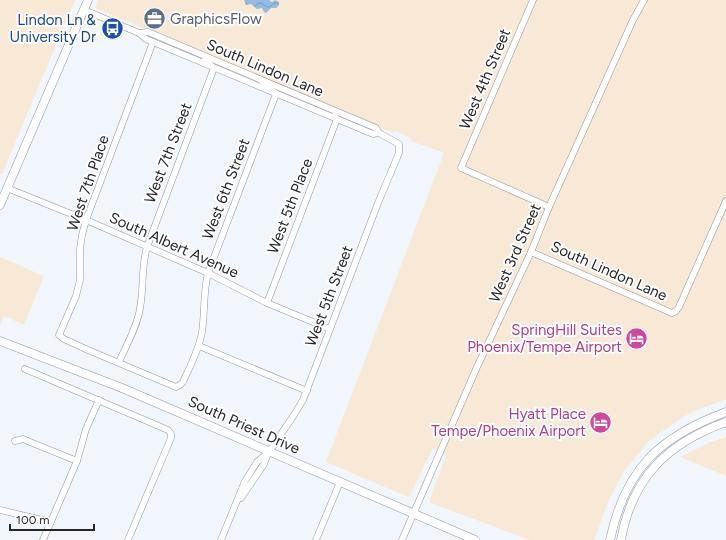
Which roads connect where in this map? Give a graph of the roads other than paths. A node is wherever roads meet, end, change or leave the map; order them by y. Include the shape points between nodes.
1 (88, 0) edge
2 (533, 0) edge
3 (644, 0) edge
4 (84, 10) junction
5 (139, 33) junction
6 (153, 42) junction
7 (185, 48) junction
8 (201, 55) junction
9 (214, 68) junction
10 (261, 80) junction
11 (276, 94) junction
12 (320, 105) junction
13 (337, 119) junction
14 (379, 133) junction
15 (399, 144) joint
16 (7, 188) junction
17 (726, 201) edge
18 (0, 204) edge
19 (549, 207) junction
20 (86, 220) junction
21 (146, 247) junction
22 (531, 252) junction
23 (208, 273) junction
24 (267, 303) junction
25 (330, 329) junction
26 (59, 335) joint
27 (0, 341) edge
28 (199, 346) junction
29 (119, 362) junction
30 (25, 369) dead end
31 (180, 385) joint
32 (307, 391) junction
33 (99, 400) junction
34 (726, 412) edge
35 (726, 422) edge
36 (680, 433) junction
37 (15, 441) dead end
38 (269, 452) junction
39 (77, 461) junction
40 (649, 474) junction
41 (340, 482) junction
42 (0, 510) edge
43 (413, 513) junction
44 (51, 522) junction
45 (43, 540) edge
46 (128, 540) edge
47 (221, 540) edge
48 (316, 540) edge
49 (402, 540) edge
50 (475, 540) edge
51 (610, 540) edge
52 (621, 540) edge

1 - 4 main road
2 - 19 street, West 4th Street via 461,168
3 - 19 street, West 3rd Street
4 - 5 street, South Lindon Lane
4 - 16 main road
5 - 6 street, South Lindon Lane
5 - 7 street, South Lindon Lane via 148,32
6 - 7 street via 158,41 179,49
6 - 9 street, South Lindon Lane
6 - 20 street, West 7th Place
7 - 8 street, South Lindon Lane
8 - 9 street
8 - 10 street, South Lindon Lane
9 - 11 street, South Lindon Lane
9 - 21 street, West 7th Street
10 - 11 street
10 - 12 street, South Lindon Lane
11 - 13 street, South Lindon Lane
11 - 23 street, West 6th Street
12 - 13 street
12 - 14 street, South Lindon Lane via 376,128
13 - 14 street, South Lindon Lane via 373,134
13 - 24 street, West 5th Place
14 - 15 street, South Lindon Lane
15 - 25 street, West 5th Street via 399,153
16 - 18 main road
16 - 20 street, South Albert Avenue
17 - 22 street, South Lindon Lane via 676,311 672,313
19 - 22 street, West 3rd Street
20 - 21 street, South Albert Avenue
20 - 26 street, West 7th Place via 80,248 80,280
21 - 23 street, South Albert Avenue
21 - 29 street, West 7th Street via 142,266 140,310
22 - 43 street, West 3rd Street
23 - 24 street, South Albert Avenue
23 - 28 street, West 6th Street via 204,286 204,319
24 - 25 street, South Albert Avenue
25 - 32 street, West 5th Street
26 - 29 street, South Priest Drive
27 - 38 main road, South Priest Drive via 122,388
28 - 31 street, West 6th Street
28 - 32 street
29 - 31 street, South Priest Drive via 176,387
30 - 33 street
32 - 38 street, West 5th Street
33 - 39 street via 86,429
33 - 46 street via 168,430 171,434
34 - 36 main road
35 - 40 main road via 700,432 684,442 667,454
36 - 40 main road via 677,439 652,462
36 - 51 main road via 662,445 636,474 618,510
37 - 39 street via 30,442
38 - 41 main road, South Priest Drive
38 - 47 street, West 5th Street via 264,464 236,503
39 - 44 street
40 - 52 main road via 629,508
41 - 43 main road, South Priest Drive
41 - 48 street
42 - 44 street
43 - 49 street, West 3rd Street
43 - 50 main road, South Priest Drive
44 - 45 street

